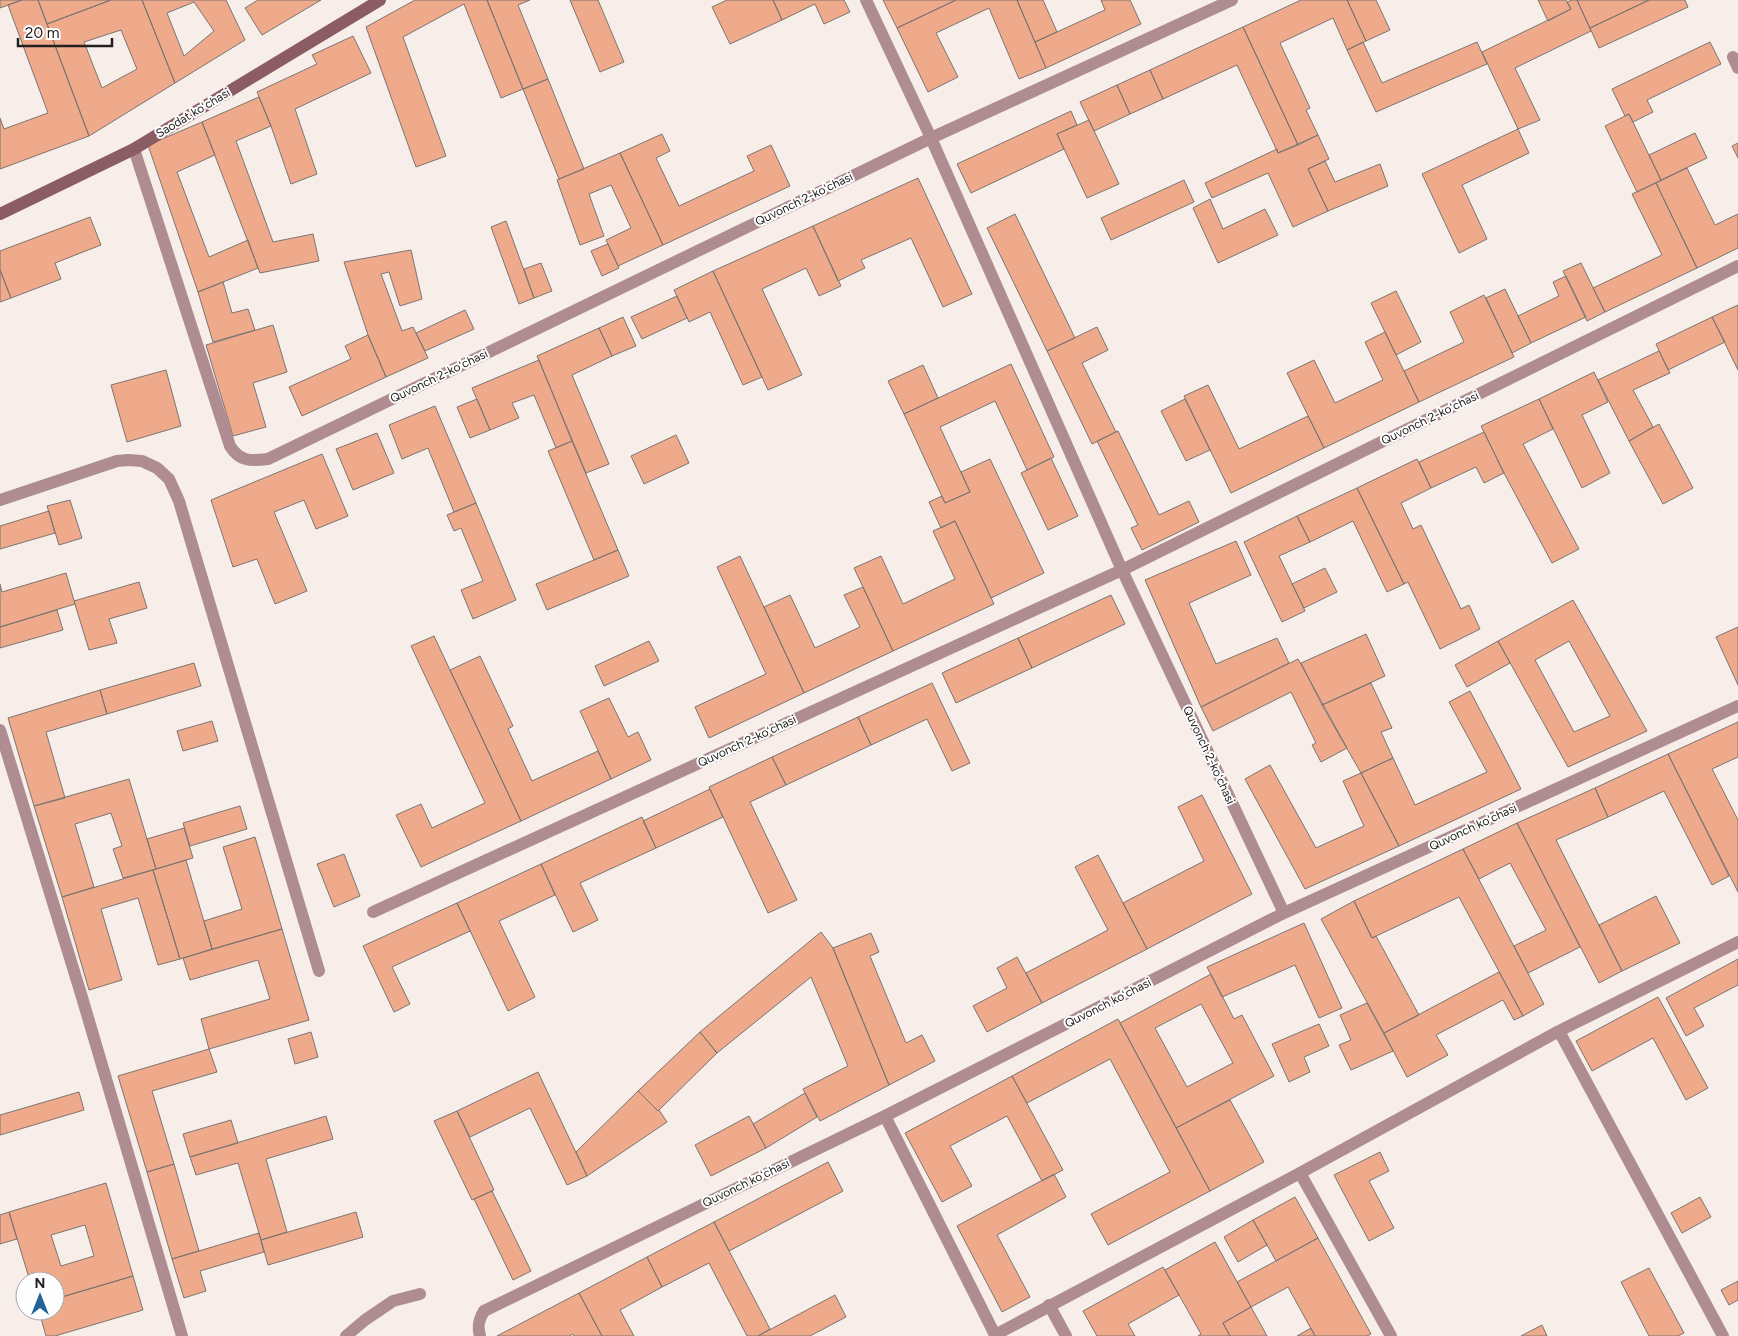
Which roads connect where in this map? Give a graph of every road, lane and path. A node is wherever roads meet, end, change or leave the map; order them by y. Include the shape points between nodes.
1 (380, 0) edge
2 (866, 0) edge
3 (1232, 0) edge
4 (931, 138) junction
5 (134, 149) junction
6 (0, 214) edge
7 (1738, 266) edge
8 (0, 500) edge
9 (1122, 570) junction
10 (1738, 706) edge
11 (0, 730) edge
12 (373, 912) dead end
13 (1284, 913) junction
14 (1738, 942) edge
15 (319, 971) dead end
16 (1559, 1031) junction
17 (885, 1116) junction
18 (1300, 1173) junction
19 (420, 1294) dead end
20 (1049, 1305) junction
21 (994, 1335) edge
22 (182, 1336) edge
23 (346, 1336) edge
24 (480, 1336) edge
25 (1066, 1336) edge
26 (1391, 1336) edge
27 (1722, 1336) edge

1 - 5 street, Saodat koʻchasi
2 - 4 street, Quvonch 2-koʻchasi
3 - 4 street, Quvonch 2-koʻchasi
4 - 5 street, Quvonch 2-koʻchasi via 268,459 256,460 240,457 230,446
4 - 9 street, Quvonch 2-koʻchasi
5 - 6 street, Saodat koʻchasi
7 - 9 street, Quvonch 2-koʻchasi
8 - 15 street via 117,461 142,461 169,479 180,501
9 - 12 street, Quvonch 2-koʻchasi
9 - 13 street, Quvonch 2-koʻchasi
10 - 13 street, Quvonch koʻchasi
11 - 22 street
13 - 17 street, Quvonch koʻchasi
14 - 16 street
16 - 18 street
16 - 27 street
17 - 21 street
17 - 24 street, Quvonch koʻchasi via 484,1311 479,1318
18 - 20 street
18 - 26 street
19 - 23 street via 393,1301
20 - 21 street
20 - 25 street

